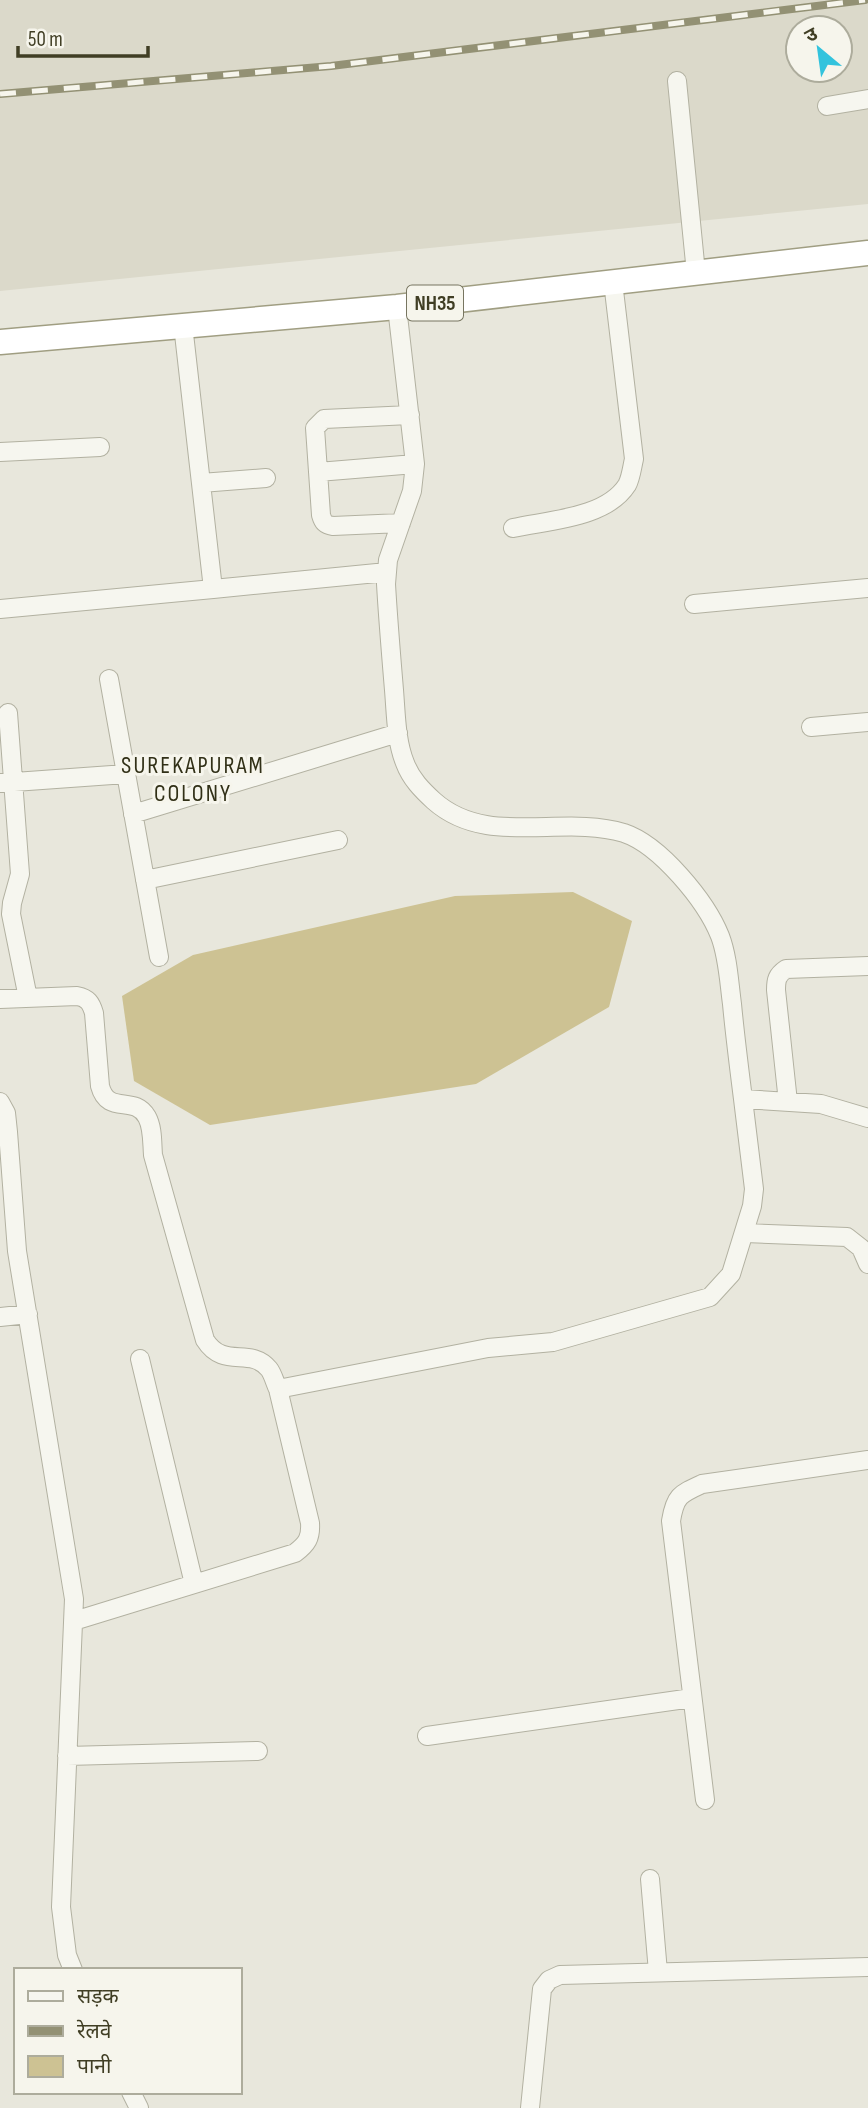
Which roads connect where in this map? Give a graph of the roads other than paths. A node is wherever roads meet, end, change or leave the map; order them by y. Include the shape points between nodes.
1 (677, 81) dead end
2 (868, 99) edge
3 (827, 106) dead end
4 (868, 253) edge
5 (696, 273) junction
6 (613, 282) junction
7 (397, 307) junction
8 (183, 325) junction
9 (0, 342) edge
10 (410, 415) junction
11 (100, 447) dead end
12 (0, 452) edge
13 (415, 464) junction
14 (318, 472) junction
15 (266, 478) dead end
16 (201, 484) junction
17 (401, 523) junction
18 (513, 528) dead end
19 (387, 572) junction
20 (868, 588) edge
21 (213, 589) junction
22 (694, 604) dead end
23 (0, 609) edge
24 (108, 679) dead end
25 (8, 713) dead end
26 (868, 722) edge
27 (811, 727) dead end
28 (398, 733) junction
29 (126, 774) junction
30 (7, 783) edge
31 (133, 814) junction
32 (338, 840) dead end
33 (145, 880) junction
34 (159, 957) dead end
35 (868, 966) edge
36 (27, 998) junction
37 (0, 999) edge
38 (743, 1099) junction
39 (0, 1102) edge
40 (788, 1102) junction
41 (868, 1118) edge
42 (745, 1233) junction
43 (8, 1251) edge
44 (868, 1264) edge
45 (28, 1314) junction
46 (0, 1317) edge
47 (140, 1359) dead end
48 (278, 1389) junction
49 (868, 1460) edge
50 (194, 1584) junction
51 (74, 1621) junction
52 (692, 1698) junction
53 (427, 1736) dead end
54 (258, 1751) dead end
55 (67, 1756) junction
56 (705, 1800) dead end
57 (650, 1879) dead end
58 (868, 1967) edge
59 (72, 1968) edge
60 (658, 1972) junction
61 (530, 2108) edge

1 - 5 street
2 - 3 street
4 - 5 highway, NH35
5 - 6 highway, NH35
6 - 7 highway, NH35
6 - 18 street via 634,459 628,484 600,509
7 - 8 highway, NH35
7 - 10 street
8 - 9 highway, NH35
8 - 16 street
10 - 13 street
10 - 14 street via 318,422 314,441
11 - 12 street
13 - 14 street
13 - 17 street
14 - 17 street via 321,514 328,526
15 - 16 street
16 - 21 street
17 - 19 street
19 - 21 street
19 - 28 street
20 - 22 street
21 - 23 street
24 - 29 street
25 - 30 street
26 - 27 street
28 - 31 street
28 - 38 street via 405,764 419,788 462,819 497,827 625,834 669,863 720,936
29 - 30 street
29 - 31 street
30 - 36 street via 20,874 11,914
31 - 33 street
32 - 33 street
33 - 34 street
35 - 40 street via 779,973 776,990
36 - 37 street
36 - 48 street via 77,996 91,1004 103,1097 132,1105 145,1113 150,1124 153,1156 205,1340 220,1356 262,1363
38 - 40 street
38 - 42 street via 754,1189
39 - 43 street via 8,1132
40 - 41 street via 821,1104
42 - 44 street via 847,1237 861,1248
42 - 48 street via 731,1274 710,1297 553,1342 472,1351
43 - 45 street
45 - 46 street
45 - 51 street via 69,1561
47 - 50 street
48 - 50 street via 311,1535 295,1553
49 - 52 street via 702,1484 682,1493 671,1521
50 - 51 street
51 - 55 street
52 - 53 street
52 - 56 street
54 - 55 street
55 - 59 street via 61,1907
57 - 60 street
58 - 60 street
60 - 61 street via 568,1974 545,1984

